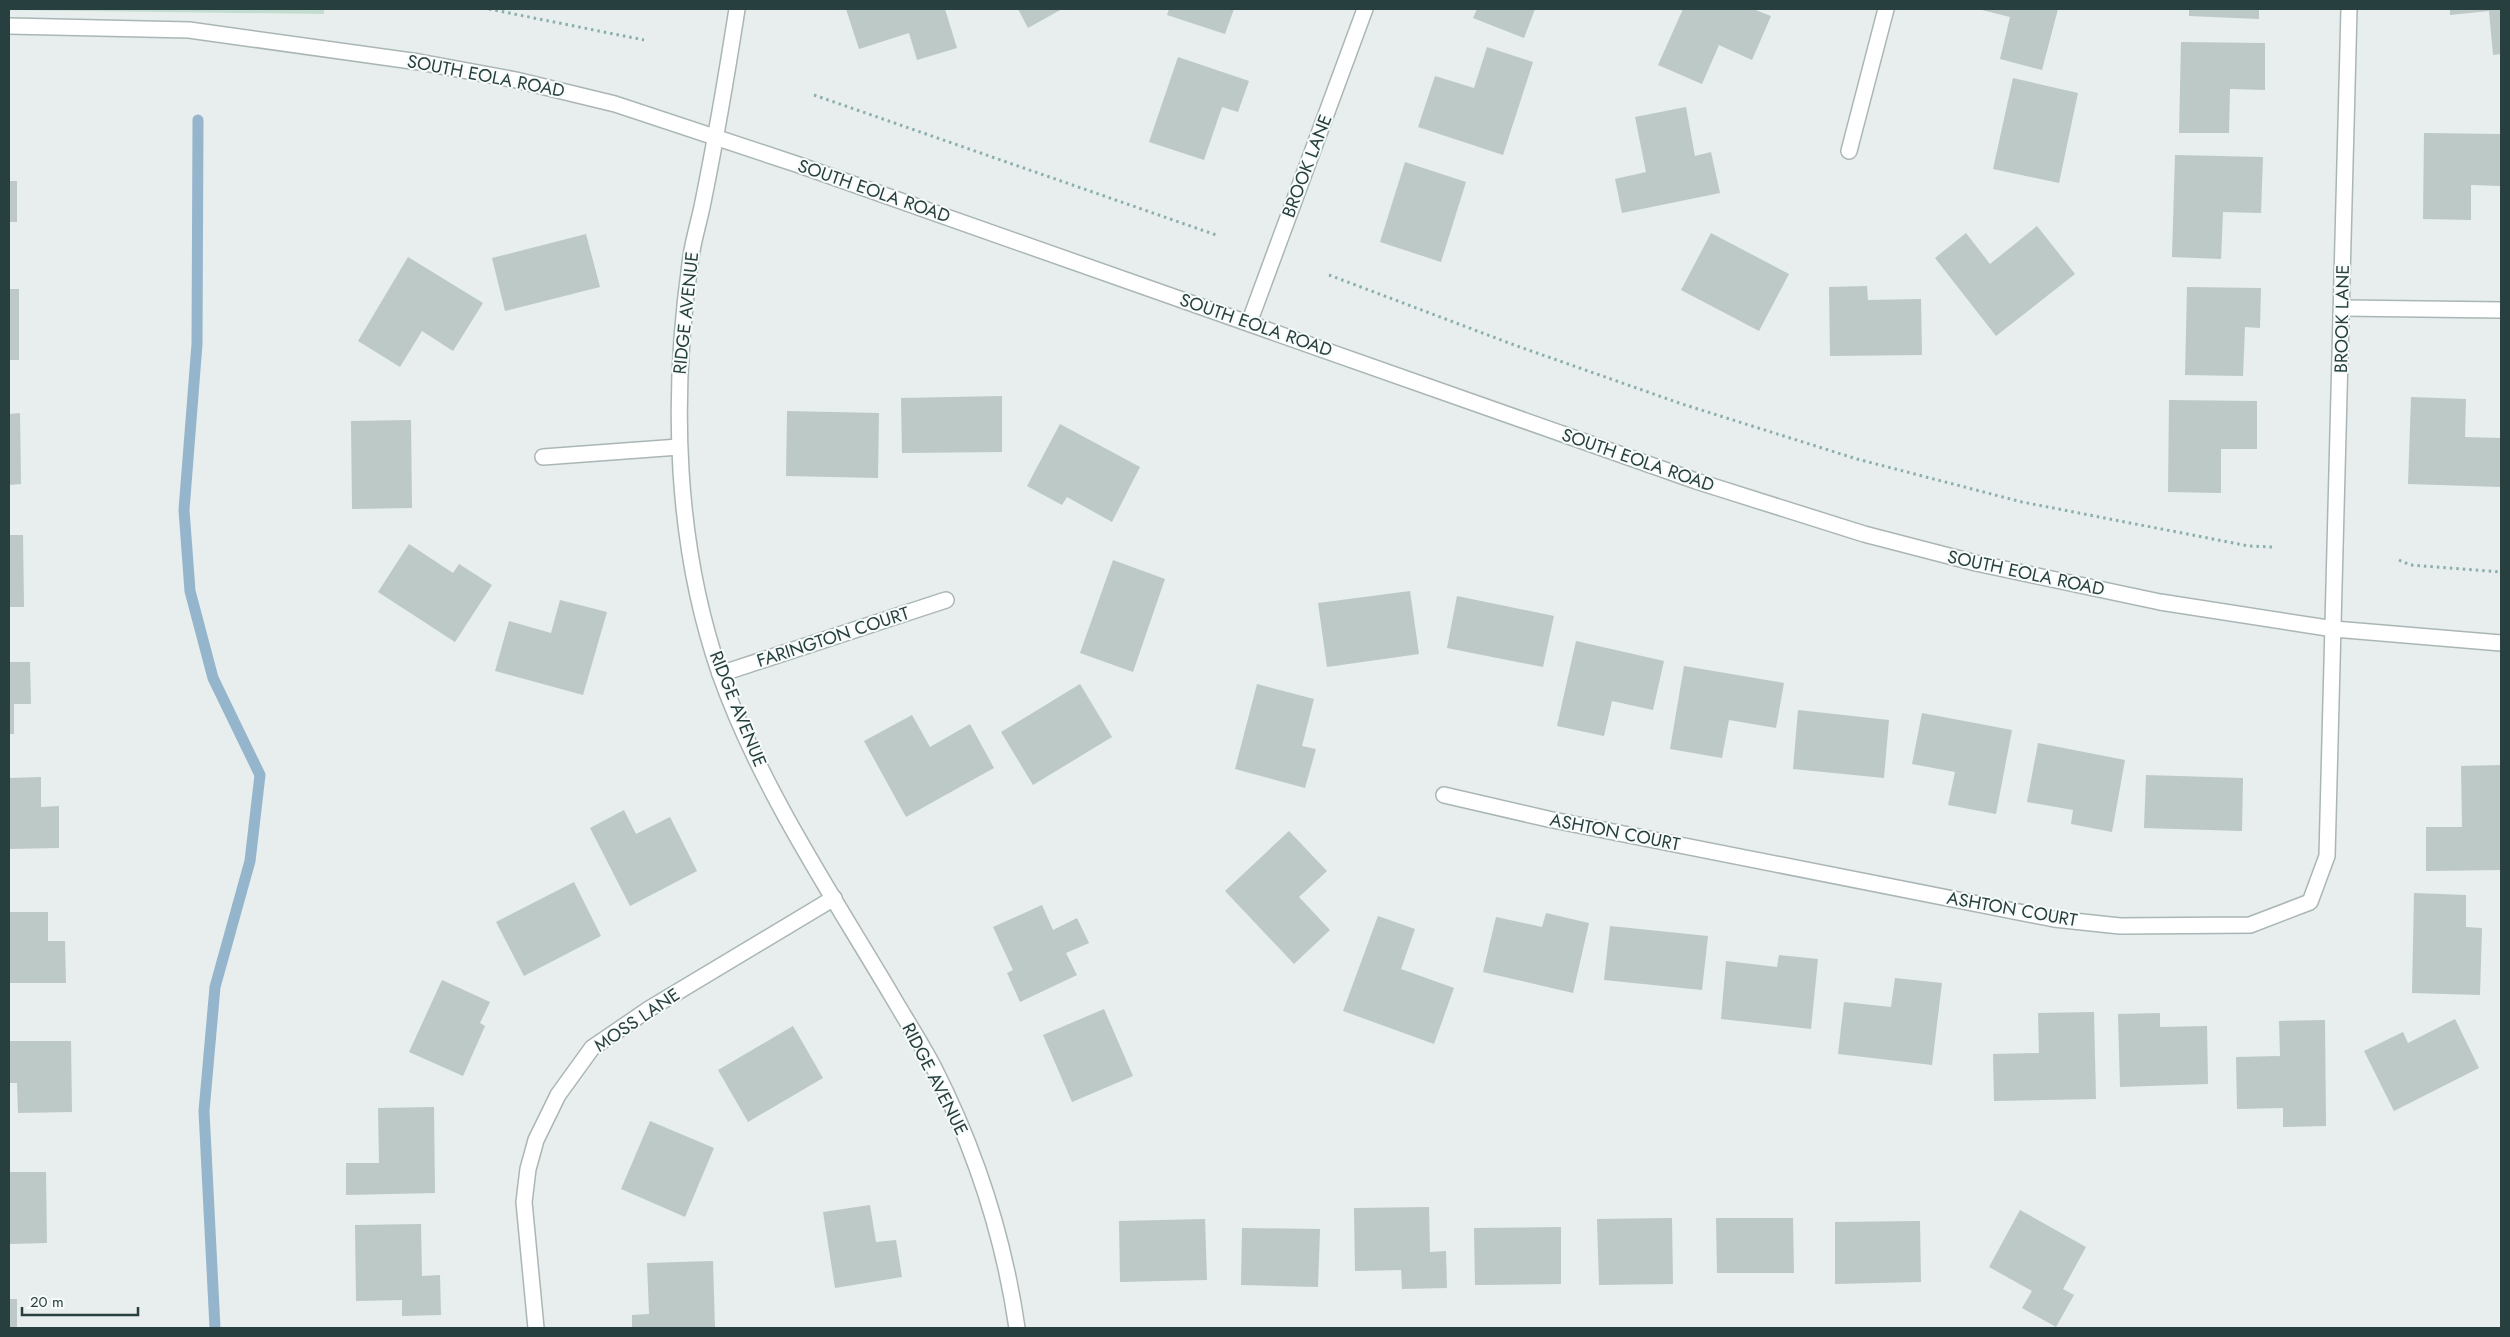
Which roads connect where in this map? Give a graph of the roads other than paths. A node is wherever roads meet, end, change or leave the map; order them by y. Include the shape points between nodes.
1 (738, 9) edge
2 (1366, 9) edge
3 (1886, 9) edge
4 (2350, 9) edge
5 (9, 26) edge
6 (714, 137) junction
7 (1849, 151) dead end
8 (2342, 308) junction
9 (2501, 310) edge
10 (1249, 323) junction
11 (679, 447) junction
12 (543, 457) dead end
13 (946, 600) dead end
14 (2334, 629) junction
15 (2501, 643) edge
16 (720, 674) junction
17 (1444, 795) dead end
18 (834, 898) junction
19 (536, 1328) edge
20 (1017, 1328) edge

1 - 6 street, RIDGE AVENUE
2 - 10 street, BROOK LANE
3 - 7 street
4 - 8 street, BROOK LANE
5 - 6 street, SOUTH EOLA ROAD via 189,30 419,62 516,80 615,104
6 - 10 street, SOUTH EOLA ROAD
6 - 11 street, RIDGE AVENUE via 690,262 678,370
8 - 9 street
8 - 14 street, BROOK LANE
10 - 14 street, SOUTH EOLA ROAD via 1696,481 1864,534 1976,563 2160,602
11 - 12 street
11 - 16 street, RIDGE AVENUE via 698,594
13 - 16 street, FARINGTON COURT
14 - 15 street, SOUTH EOLA ROAD
14 - 17 street, ASHTON COURT via 2327,856 2310,902 2250,925 2120,926 2054,919 1548,819
16 - 18 street, RIDGE AVENUE via 756,758
18 - 19 street, MOSS LANE via 649,1009 592,1048 558,1095 536,1140 524,1202
18 - 20 street, RIDGE AVENUE via 934,1068 972,1153 998,1236

